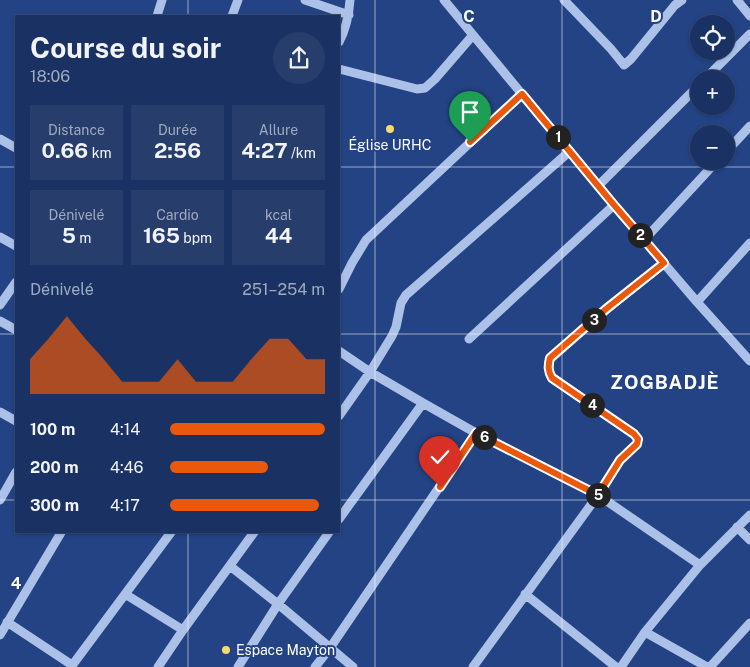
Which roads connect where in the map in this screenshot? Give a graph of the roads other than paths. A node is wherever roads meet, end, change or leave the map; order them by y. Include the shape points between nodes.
1 (162, 0) edge
2 (238, 0) edge
3 (305, 0) edge
4 (350, 0) edge
5 (444, 0) edge
6 (564, 0) edge
7 (682, 0) edge
8 (736, 0) edge
9 (157, 15) edge
10 (232, 15) edge
11 (349, 15) junction
12 (750, 16) edge
13 (473, 34) junction
14 (750, 34) edge
15 (340, 40) edge
16 (340, 69) edge
17 (714, 70) edge
18 (522, 94) junction
19 (690, 94) edge
20 (750, 126) edge
21 (0, 139) edge
22 (735, 142) edge
23 (15, 147) edge
24 (570, 151) junction
25 (709, 170) edge
26 (598, 186) junction
27 (614, 205) junction
28 (0, 237) edge
29 (644, 240) junction
30 (750, 243) edge
31 (15, 245) edge
32 (664, 263) junction
33 (15, 283) edge
34 (340, 287) edge
35 (696, 302) junction
36 (0, 305) edge
37 (0, 321) edge
38 (15, 329) edge
39 (469, 339) dead end
40 (340, 352) edge
41 (750, 360) edge
42 (370, 372) junction
43 (422, 403) junction
44 (0, 412) edge
45 (340, 415) edge
46 (15, 420) edge
47 (476, 433) junction
48 (15, 474) edge
49 (598, 495) junction
50 (0, 500) edge
51 (750, 515) edge
52 (340, 518) edge
53 (737, 527) junction
54 (61, 533) edge
55 (171, 533) edge
56 (255, 533) edge
57 (329, 533) edge
58 (750, 540) edge
59 (700, 565) junction
60 (230, 566) junction
61 (125, 594) junction
62 (525, 594) junction
63 (278, 604) junction
64 (8, 622) junction
65 (750, 624) edge
66 (183, 630) junction
67 (645, 632) junction
68 (0, 635) edge
69 (330, 648) junction
70 (72, 666) edge
71 (158, 667) edge
72 (238, 667) edge
73 (316, 667) edge
74 (353, 667) edge
75 (473, 667) edge
76 (616, 667) edge
77 (621, 667) edge
78 (708, 667) edge

1 - 9 street
2 - 10 street
3 - 11 street
4 - 11 street
5 - 13 street
6 - 7 street via 624,65 632,60
8 - 12 street
11 - 15 street
13 - 16 street via 425,88 417,89
13 - 18 street
14 - 17 street
18 - 24 street
18 - 34 street via 366,240
19 - 26 street
20 - 22 street
21 - 23 street
24 - 26 street
24 - 42 street via 406,295 396,327
25 - 29 street
26 - 27 street
27 - 29 street
27 - 39 street
28 - 31 street
29 - 32 street
30 - 35 street
32 - 35 street
32 - 49 street via 550,358 548,365 552,378 638,439
33 - 36 street
35 - 41 street
37 - 38 street
40 - 42 street
42 - 43 street
42 - 45 street
43 - 47 street
43 - 52 street
44 - 46 street
47 - 49 street
47 - 69 street
48 - 50 street
49 - 59 street
49 - 62 street
51 - 53 street
53 - 58 street
53 - 59 street
54 - 64 street
55 - 61 street
56 - 60 street
57 - 63 street
59 - 67 street
60 - 63 street
60 - 66 street
61 - 66 street
61 - 70 street
62 - 75 street
62 - 76 street
63 - 69 street
63 - 72 street
64 - 68 street
64 - 70 street
65 - 78 street
66 - 71 street
67 - 77 street
67 - 78 street
69 - 73 street
69 - 74 street

